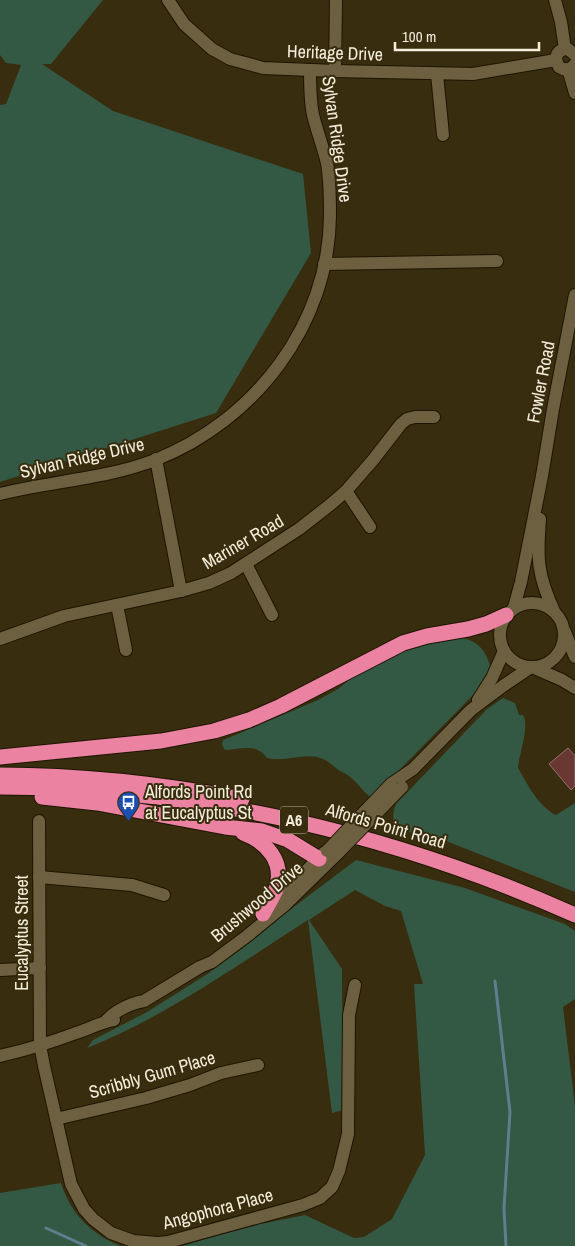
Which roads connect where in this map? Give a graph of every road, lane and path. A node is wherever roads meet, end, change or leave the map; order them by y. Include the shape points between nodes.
1 (168, 0) edge
2 (336, 0) edge
3 (555, 0) edge
4 (570, 52) edge
5 (556, 60) junction
6 (572, 66) edge
7 (310, 70) junction
8 (335, 72) junction
9 (437, 74) junction
10 (575, 93) edge
11 (443, 135) dead end
12 (497, 261) dead end
13 (324, 264) junction
14 (575, 295) edge
15 (434, 417) dead end
16 (156, 460) junction
17 (542, 476) junction
18 (346, 491) junction
19 (0, 494) edge
20 (370, 527) dead end
21 (246, 564) junction
22 (181, 591) junction
23 (117, 604) junction
24 (510, 611) junction
25 (555, 612) junction
26 (272, 615) dead end
27 (563, 628) junction
28 (0, 639) edge
29 (126, 650) dead end
30 (504, 651) junction
31 (575, 657) edge
32 (532, 667) junction
33 (575, 688) edge
34 (471, 710) junction
35 (0, 758) edge
36 (0, 775) edge
37 (0, 787) edge
38 (0, 795) edge
39 (39, 821) dead end
40 (225, 827) junction
41 (329, 855) junction
42 (39, 876) junction
43 (164, 895) dead end
44 (575, 904) edge
45 (263, 914) junction
46 (575, 915) edge
47 (200, 967) junction
48 (40, 968) junction
49 (0, 970) edge
50 (355, 985) dead end
51 (40, 1045) junction
52 (0, 1056) edge
53 (258, 1065) dead end
54 (56, 1119) junction

1 - 7 street, Heritage Drive via 184,24 202,41 230,59 263,68
2 - 8 street
3 - 4 street
4 - 5 street via 557,54
5 - 6 street via 560,67
5 - 9 street, Heritage Drive via 487,73
6 - 10 street
7 - 8 street, Heritage Drive
7 - 13 street, Sylvan Ridge Drive via 311,102 329,183 329,235
8 - 9 street, Heritage Drive
9 - 11 street
12 - 13 street
13 - 16 street, Sylvan Ridge Drive via 308,318 269,379 211,431
14 - 17 street, Fowler Road
15 - 18 street, Mariner Road via 415,417 401,424
16 - 19 street, Sylvan Ridge Drive
16 - 22 street
17 - 24 street, Fowler Road via 521,582
17 - 25 street, Fowler Road via 538,567 544,590
18 - 20 street
18 - 21 street, Mariner Road via 310,521
21 - 22 street, Mariner Road via 221,578
21 - 26 street
22 - 23 street, Mariner Road
23 - 28 street, Mariner Road via 64,616
23 - 29 street
24 - 25 street via 524,603 535,602
24 - 30 street via 501,623 499,633
24 - 35 highway via 486,624 404,644 273,710 214,731 161,742
25 - 27 street
27 - 31 street
27 - 32 street via 563,644 555,657
30 - 32 street via 520,665
30 - 34 street, Brushwood Drive via 492,678
32 - 33 street
32 - 34 street, Brushwood Drive
34 - 41 street, Brushwood Drive, bridge
36 - 44 highway, Alfords Point Road / A6 via 131,782 191,790 331,818 427,846
37 - 46 highway, Alfords Point Road / A6 via 147,795 288,818 455,866
38 - 40 highway via 97,803
39 - 42 street, Eucalyptus Street
40 - 41 highway via 272,834
40 - 45 highway via 256,838 268,847 275,858 277,884
41 - 45 street, Brushwood Drive
41 - 47 street, Brushwood Drive via 286,904 253,932
42 - 43 street via 132,885
42 - 48 street, Eucalyptus Street
45 - 47 street, Brushwood Drive
47 - 51 street, Brushwood Drive via 106,1020
48 - 49 street
48 - 51 street, Eucalyptus Street
50 - 54 street, Angophora Place via 349,1015 348,1134 336,1180 326,1193 312,1202 168,1242 146,1243 121,1237 93,1219 76,1197 67,1172
51 - 52 street, Brushwood Drive
51 - 54 street, Angophora Place
53 - 54 street, Scribbly Gum Place via 220,1073 146,1098

